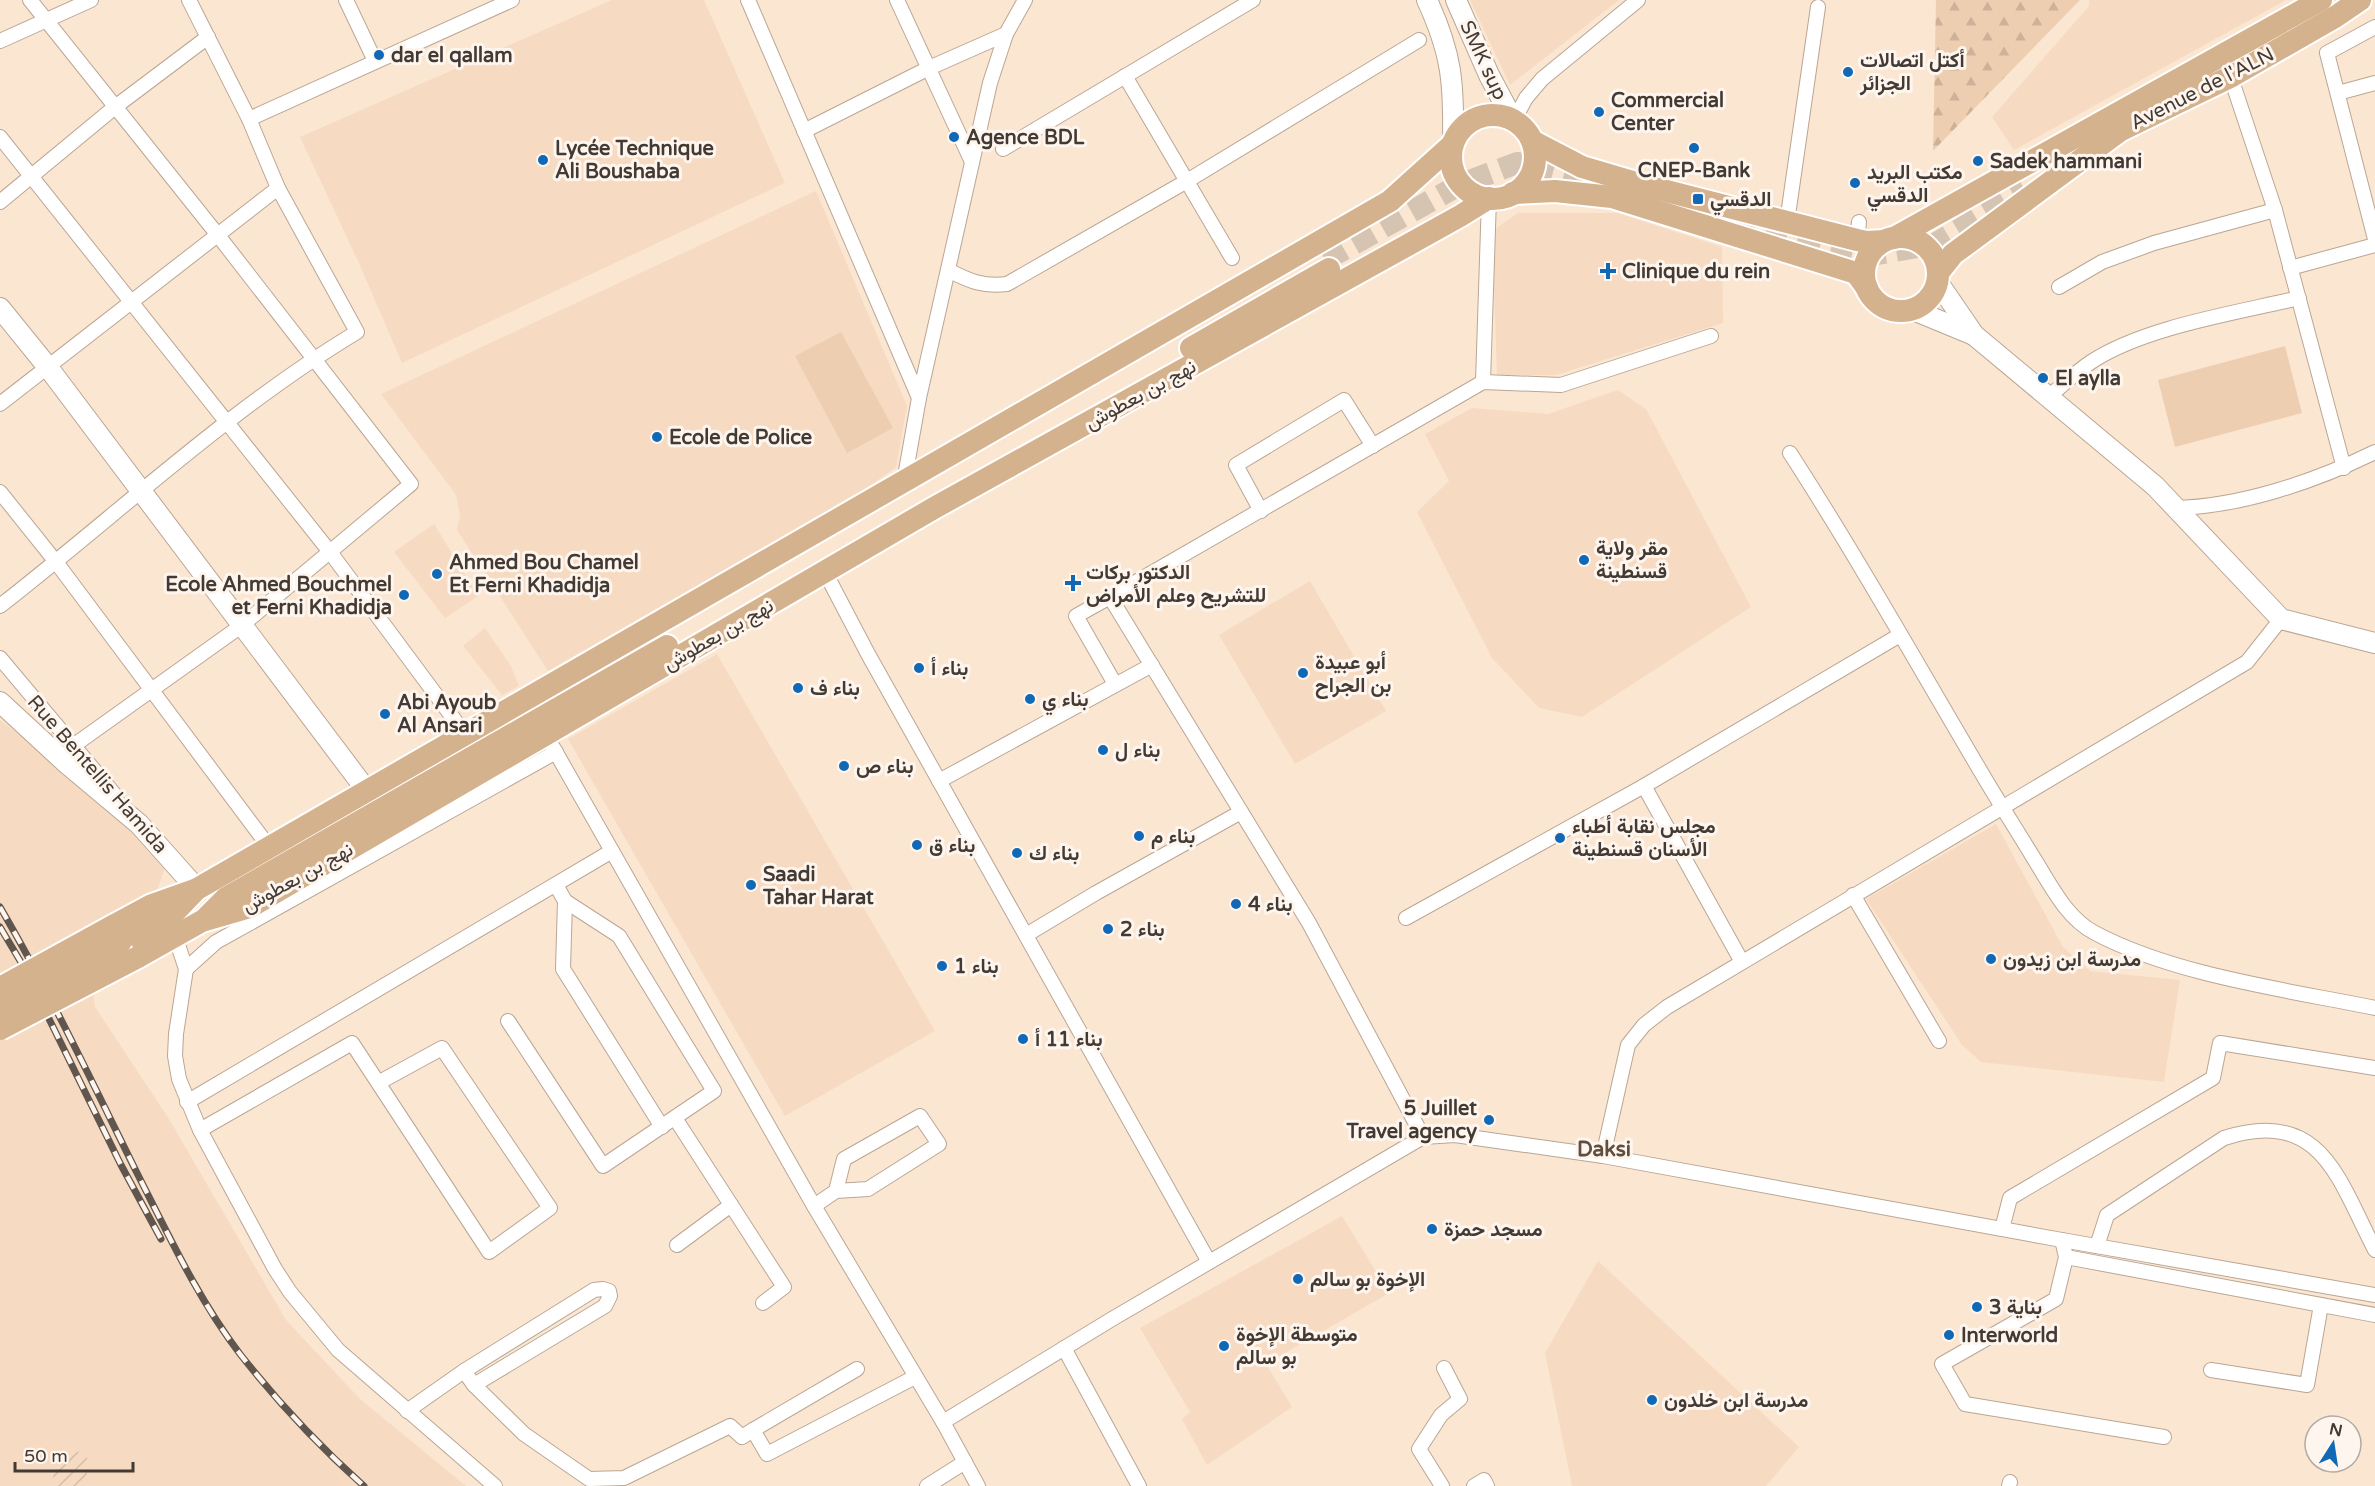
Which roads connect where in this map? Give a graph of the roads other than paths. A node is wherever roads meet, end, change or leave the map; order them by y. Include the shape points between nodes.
1 (30, 0) edge
2 (91, 0) edge
3 (189, 0) edge
4 (346, 0) edge
5 (512, 0) edge
6 (748, 0) edge
7 (897, 0) edge
8 (1025, 0) edge
9 (1253, 0) edge
10 (1427, 0) edge
11 (1456, 0) edge
12 (1638, 0) edge
13 (2321, 0) edge
14 (2360, 0) edge
15 (1818, 7) dead end
16 (46, 20) junction
17 (2375, 27) edge
18 (1006, 34) junction
19 (208, 37) junction
20 (1419, 40) dead end
21 (0, 41) edge
22 (2242, 43) junction
23 (375, 61) junction
24 (929, 68) junction
25 (2228, 70) junction
26 (1125, 76) junction
27 (2375, 83) edge
28 (2338, 93) junction
29 (115, 108) junction
30 (249, 118) junction
31 (1513, 120) junction
32 (804, 131) junction
33 (0, 137) edge
34 (1532, 141) junction
35 (1452, 144) junction
36 (1003, 149) dead end
37 (972, 162) junction
38 (31, 175) junction
39 (1187, 181) junction
40 (278, 188) junction
41 (2026, 189) tunnel mouth
42 (1513, 194) junction
43 (1489, 198) junction
44 (0, 202) edge
45 (2276, 210) junction
46 (1787, 222) junction
47 (217, 234) junction
48 (1889, 239) junction
49 (2375, 239) edge
50 (2375, 245) edge
51 (1232, 258) dead end
52 (2290, 268) junction
53 (948, 270) junction
54 (1937, 277) junction
55 (2059, 287) dead end
56 (1867, 288) junction
57 (2299, 298) junction
58 (131, 301) junction
59 (0, 308) edge
60 (1911, 309) junction
61 (1974, 335) junction
62 (1711, 336) dead end
63 (313, 358) junction
64 (47, 366) junction
65 (1483, 382) junction
66 (2048, 397) junction
67 (919, 398) junction
68 (0, 404) edge
69 (226, 423) junction
70 (1373, 446) junction
71 (2375, 452) edge
72 (1790, 453) dead end
73 (2344, 468) junction
74 (904, 482) junction
75 (0, 492) edge
76 (140, 492) junction
77 (2174, 508) junction
78 (1261, 511) junction
79 (330, 552) junction
80 (56, 562) junction
81 (825, 572) junction
82 (1110, 597) junction
83 (0, 606) edge
84 (2281, 619) junction
85 (241, 626) junction
86 (1900, 635) junction
87 (2375, 643) edge
88 (0, 658) edge
89 (1152, 665) junction
90 (1115, 684) junction
91 (151, 691) junction
92 (2, 705) edge
93 (465, 734) junction
94 (551, 743) junction
95 (69, 754) junction
96 (939, 781) junction
97 (1644, 786) junction
98 (368, 790) junction
99 (2002, 807) junction
100 (1241, 812) junction
101 (274, 844) junction
102 (612, 851) junction
103 (556, 885) junction
104 (197, 889) junction
105 (1853, 896) junction
106 (565, 901) junction
107 (1406, 918) dead end
108 (202, 921) junction
109 (116, 934) junction
110 (1026, 935) junction
111 (175, 936) junction
112 (1742, 962) junction
113 (186, 969) junction
114 (0, 987) edge
115 (0, 1006) edge
116 (2375, 1008) edge
117 (508, 1021) dead end
118 (0, 1029) edge
119 (1939, 1041) dead end
120 (2375, 1068) edge
121 (378, 1083) junction
122 (187, 1102) junction
123 (675, 1118) junction
124 (662, 1126) junction
125 (200, 1130) junction
126 (1423, 1137) junction
127 (1602, 1156) junction
128 (836, 1191) junction
129 (731, 1205) junction
130 (814, 1206) junction
131 (2002, 1229) junction
132 (2062, 1240) junction
133 (677, 1245) dead end
134 (2097, 1246) junction
135 (2375, 1250) edge
136 (2066, 1257) junction
137 (1209, 1262) junction
138 (2375, 1295) edge
139 (763, 1302) dead end
140 (2321, 1305) junction
141 (2375, 1315) edge
142 (543, 1322) junction
143 (552, 1337) junction
144 (1064, 1348) junction
145 (1444, 1368) dead end
146 (857, 1369) dead end
147 (2211, 1370) dead end
148 (464, 1371) junction
149 (915, 1377) junction
150 (474, 1385) junction
151 (407, 1411) junction
152 (943, 1422) junction
153 (753, 1430) junction
154 (2164, 1437) dead end
155 (965, 1462) junction
156 (495, 1486) edge
157 (927, 1486) edge
158 (978, 1486) edge
159 (1139, 1486) edge
160 (1442, 1486) edge
161 (1474, 1486) edge
162 (1487, 1486) edge

1 - 16 street
2 - 16 street
3 - 19 street
4 - 23 street
5 - 23 street
6 - 32 street
7 - 24 street
8 - 18 street
9 - 26 street
10 - 35 main road via 1451,65
11 - 31 main road, SMK sup
12 - 31 street via 1542,79
13 - 22 main road
14 - 25 main road, Avenue de l'ALN via 2254,62
15 - 46 street
16 - 21 street
16 - 29 street
17 - 28 street via 2327,53
18 - 24 street
18 - 37 street
19 - 29 street
19 - 30 street
20 - 39 street
22 - 25 main road
22 - 48 main road
23 - 30 street
24 - 32 street
24 - 37 street
25 - 41 main road via 2117,122
25 - 45 street
25 - 54 main road, Avenue de l'ALN via 2121,130 1953,254
26 - 36 street
26 - 39 street
27 - 28 street
28 - 49 street
29 - 38 street
29 - 47 street
30 - 40 street
31 - 34 main road
31 - 35 main road via 1483,116 1465,125
32 - 67 street
33 - 38 street
34 - 42 main road via 1534,165 1526,182
34 - 46 main road via 1582,167
35 - 43 main road via 1450,159 1458,181 1477,196
35 - 74 main road, نهج بن بعطوش via 1390,201
37 - 53 street
38 - 44 street
38 - 58 street
39 - 51 street
39 - 53 street via 1007,284 973,283
40 - 47 street
40 - 63 street via 357,332
42 - 43 main road
42 - 56 main road via 1555,191 1612,197 1856,273
43 - 65 street
43 - 81 main road, نهج بن بعطوش
45 - 52 street
45 - 55 street via 2123,254
46 - 48 main road via 1858,231 1867,242
47 - 58 street
47 - 63 street
48 - 54 main road via 1915,240 1924,245 1931,253
48 - 56 main road via 1869,255 1865,265
50 - 52 street
52 - 57 street
53 - 67 street
54 - 60 main road via 1926,300
54 - 61 main road
56 - 60 main road via 1883,306
57 - 66 street via 2176,326 2122,346 2091,362
57 - 73 street
58 - 64 street
58 - 69 street
59 - 64 main road
60 - 61 main road
61 - 66 main road
62 - 65 street via 1562,385
63 - 69 street
63 - 79 street via 411,484
64 - 68 street
64 - 76 main road
65 - 70 street
66 - 77 main road via 2155,486
67 - 74 street
69 - 76 street
69 - 79 street
70 - 78 street
70 - 78 street via 1344,400 1236,465
71 - 73 street
72 - 86 street
73 - 77 street via 2244,500
74 - 93 main road, نهج بن بعطوش
75 - 80 street
76 - 80 street
76 - 85 main road
77 - 84 main road
78 - 82 street
79 - 85 street
79 - 93 street
80 - 83 street
80 - 91 street
81 - 94 main road, نهج بن بعطوش
81 - 96 street
82 - 89 street
82 - 90 street via 1076,616
84 - 87 main road
84 - 99 street via 2247,662
85 - 91 street
85 - 98 main road
86 - 97 street
86 - 99 street
88 - 95 street, Rue Bentellis Hamida
89 - 90 street
89 - 100 street
90 - 96 street
91 - 95 street
91 - 101 street
92 - 95 main road, Rue Bentellis Hamida
93 - 98 main road, نهج بن بعطوش
94 - 102 street
94 - 108 main road, نهج بن بعطوش via 250,907
94 - 113 street via 216,942
95 - 104 main road, Rue Bentellis Hamida
96 - 110 street
97 - 107 street
97 - 112 street
98 - 101 main road, نهج بن بعطوش
99 - 105 street
99 - 116 street via 2059,898 2094,933 2208,973
100 - 110 street
100 - 126 street via 1309,923
101 - 104 main road
101 - 108 main road, نهج بن بعطوش via 389,788 1327,264 226,898
102 - 103 street
102 - 130 street
103 - 106 street
103 - 122 street
104 - 109 main road via 170,917
105 - 112 street
105 - 119 street
106 - 123 street via 619,936 714,1091
106 - 124 street via 563,969
108 - 111 main road
109 - 114 main road, bridge
109 - 115 main road, bridge
110 - 137 street
111 - 113 street
111 - 118 main road, bridge
112 - 127 street via 1667,1007 1644,1025 1628,1045
113 - 122 street via 176,1056
117 - 124 street via 603,1166
120 - 131 street via 2220,1043 2213,1078 2010,1198
121 - 121 street via 489,1252 550,1208 442,1048
121 - 125 street via 352,1043
122 - 125 street
123 - 124 street
123 - 129 street
125 - 151 street via 290,1292 338,1350
126 - 127 street via 1455,1135
126 - 137 street
127 - 131 street
128 - 128 street via 868,1189 939,1144 920,1116 844,1159
128 - 130 street
129 - 133 street
129 - 139 street via 784,1287
130 - 149 street
131 - 132 street
132 - 134 street
132 - 136 street
134 - 135 street via 2107,1215 2224,1138 2264,1129 2285,1132 2319,1150
134 - 138 street
136 - 140 street
136 - 154 street via 2056,1299 1942,1364 1965,1404
137 - 144 street
140 - 141 street
140 - 147 street via 2307,1385
142 - 143 street
142 - 143 street via 594,1290 609,1291 605,1306
142 - 148 street
143 - 150 street
144 - 152 street
144 - 159 street
145 - 160 street via 1460,1399 1441,1415 1419,1449
146 - 153 street
148 - 150 street
148 - 151 street
149 - 152 street
149 - 153 street via 767,1454
150 - 153 street via 524,1434 589,1479 624,1478 730,1426 742,1437
151 - 156 street
152 - 155 street
155 - 157 street
155 - 158 street
161 - 162 street via 1484,1480

